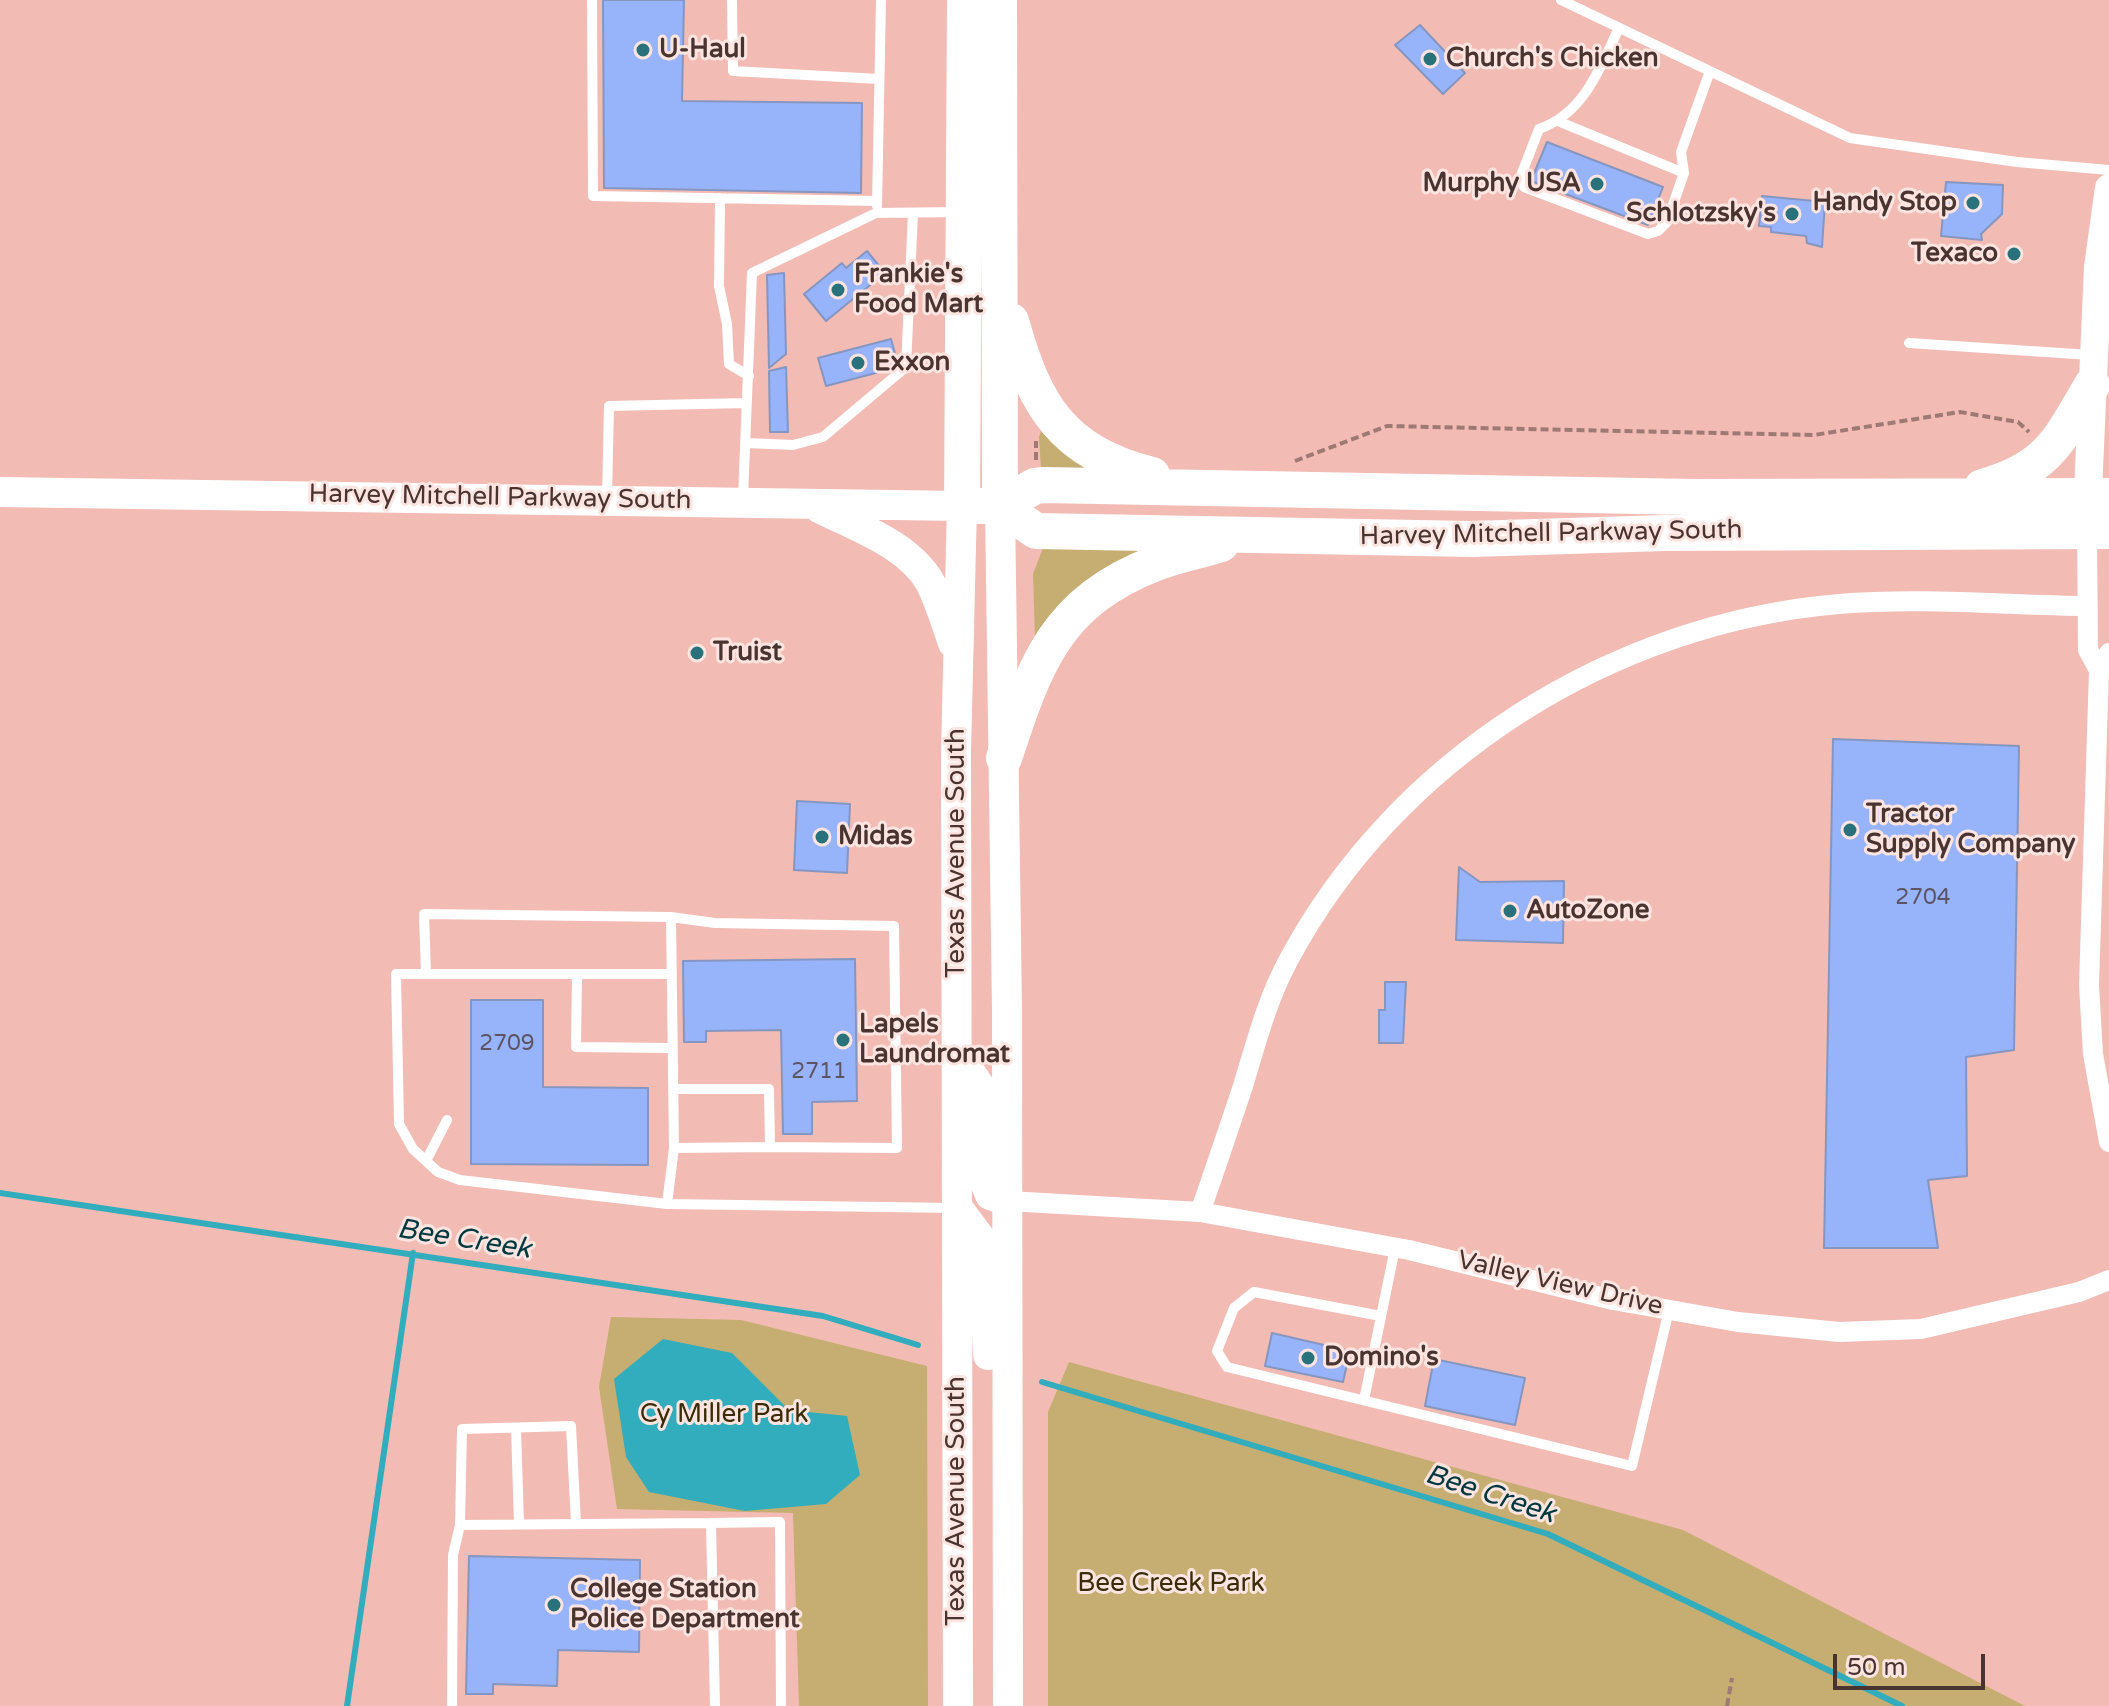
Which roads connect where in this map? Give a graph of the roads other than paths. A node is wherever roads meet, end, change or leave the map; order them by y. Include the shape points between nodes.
1 (592, 0) edge
2 (732, 0) edge
3 (881, 0) edge
4 (965, 0) edge
5 (999, 0) edge
6 (1561, 0) edge
7 (1618, 30) junction
8 (1710, 71) junction
9 (879, 79) junction
10 (1560, 122) junction
11 (2109, 170) edge
12 (1684, 173) junction
13 (2109, 188) edge
14 (720, 198) junction
15 (877, 201) junction
16 (964, 212) junction
17 (876, 213) junction
18 (913, 213) junction
19 (1000, 280) junction
20 (1909, 343) dead end
21 (2093, 370) junction
22 (749, 376) junction
23 (747, 403) junction
24 (746, 443) junction
25 (1197, 487) junction
26 (0, 492) edge
27 (1953, 496) junction
28 (607, 499) junction
29 (743, 500) junction
30 (810, 503) junction
31 (962, 506) junction
32 (1000, 506) junction
33 (2098, 514) edge
34 (1249, 535) junction
35 (2087, 606) junction
36 (960, 662) junction
37 (2104, 662) edge
38 (1004, 758) junction
39 (671, 917) junction
40 (426, 974) junction
41 (577, 974) junction
42 (671, 974) junction
43 (672, 1048) junction
44 (957, 1052) junction
45 (673, 1089) junction
46 (447, 1120) dead end
47 (2109, 1142) edge
48 (770, 1147) junction
49 (674, 1148) junction
50 (426, 1161) junction
51 (1008, 1201) junction
52 (667, 1204) junction
53 (958, 1208) junction
54 (1200, 1212) junction
55 (1395, 1248) junction
56 (2109, 1280) edge
57 (1669, 1310) junction
58 (1381, 1316) junction
59 (1008, 1388) junction
60 (1364, 1400) junction
61 (516, 1428) junction
62 (711, 1523) junction
63 (519, 1524) junction
64 (576, 1524) junction
65 (460, 1525) junction
66 (452, 1706) edge
67 (715, 1706) edge
68 (781, 1706) edge
69 (958, 1706) edge
70 (1008, 1706) edge

1 - 14 lane via 593,196
2 - 9 lane via 733,71
3 - 9 lane
4 - 16 highway, Texas Avenue South
5 - 19 highway, Texas Avenue South
6 - 7 lane
7 - 8 lane
7 - 10 lane via 1590,90
8 - 11 lane via 1850,138
8 - 12 lane via 1681,152
9 - 15 lane
10 - 12 lane
10 - 12 lane via 1539,129 1520,178 1524,187 1648,234 1667,222
13 - 21 street via 2098,267
14 - 15 lane
14 - 22 lane via 719,286 729,364
15 - 17 lane
16 - 18 lane
16 - 31 highway, Texas Avenue South
17 - 18 lane
17 - 22 lane via 752,273
18 - 24 lane via 906,367 823,437 793,445
19 - 25 highway via 1036,395 1053,421 1112,463
19 - 32 highway, Texas Avenue South
20 - 21 lane
21 - 27 highway via 2051,450 2027,471
21 - 33 street
22 - 23 lane
23 - 24 lane
23 - 28 lane via 609,406
24 - 29 lane
25 - 27 highway, Harvey Mitchell Parkway South via 1693,497
25 - 32 highway, Harvey Mitchell Parkway South via 1035,486
26 - 28 main road, Harvey Mitchell Parkway South
27 - 33 highway, Harvey Mitchell Parkway South
28 - 29 main road, Harvey Mitchell Parkway South
29 - 30 main road, Harvey Mitchell Parkway South
30 - 31 main road, Harvey Mitchell Parkway South
30 - 36 main road via 914,561 930,582
31 - 32 highway, Harvey Mitchell Parkway South
31 - 36 main road, Texas Avenue South
32 - 34 highway, Harvey Mitchell Parkway South via 1036,531
32 - 38 main road, Texas Avenue South
33 - 34 highway, Harvey Mitchell Parkway South via 1472,539
33 - 35 street
34 - 38 highway via 1131,574 1076,612 1032,674
35 - 37 street via 2088,650
35 - 54 street via 1851,604 1731,622 1661,642 1538,701 1434,777 1348,868 1288,961 1261,1023
36 - 44 main road, Texas Avenue South
37 - 47 street via 2089,985 2093,1054
38 - 51 main road, Texas Avenue South
39 - 40 lane via 424,914
39 - 42 lane
39 - 48 lane via 715,923 894,926 897,1148
40 - 41 lane
40 - 50 lane via 396,974 399,1124
41 - 42 lane
41 - 43 lane via 576,1047
42 - 43 lane
43 - 45 lane
44 - 51 main road via 983,1091 982,1175 990,1195
44 - 53 main road, Texas Avenue South
45 - 48 lane via 769,1089
45 - 49 lane
46 - 50 lane
48 - 49 lane
49 - 52 lane
50 - 52 lane via 460,1180
51 - 54 street, Valley View Drive
51 - 59 main road, Texas Avenue South
52 - 53 lane
53 - 59 main road via 984,1243 987,1354
53 - 69 main road, Texas Avenue South
54 - 55 street, Valley View Drive
55 - 57 street, Valley View Drive
55 - 58 lane
56 - 57 street, Valley View Drive via 2079,1292 1921,1329 1839,1332
57 - 60 lane via 1632,1466
58 - 60 lane
58 - 60 lane via 1254,1292 1234,1308 1217,1351 1227,1367
59 - 70 main road, Texas Avenue South
61 - 63 lane
61 - 64 lane via 571,1426
61 - 65 lane via 462,1429
62 - 64 lane
62 - 67 lane
62 - 68 lane via 780,1522
63 - 64 lane
63 - 65 lane
65 - 66 lane via 453,1555

